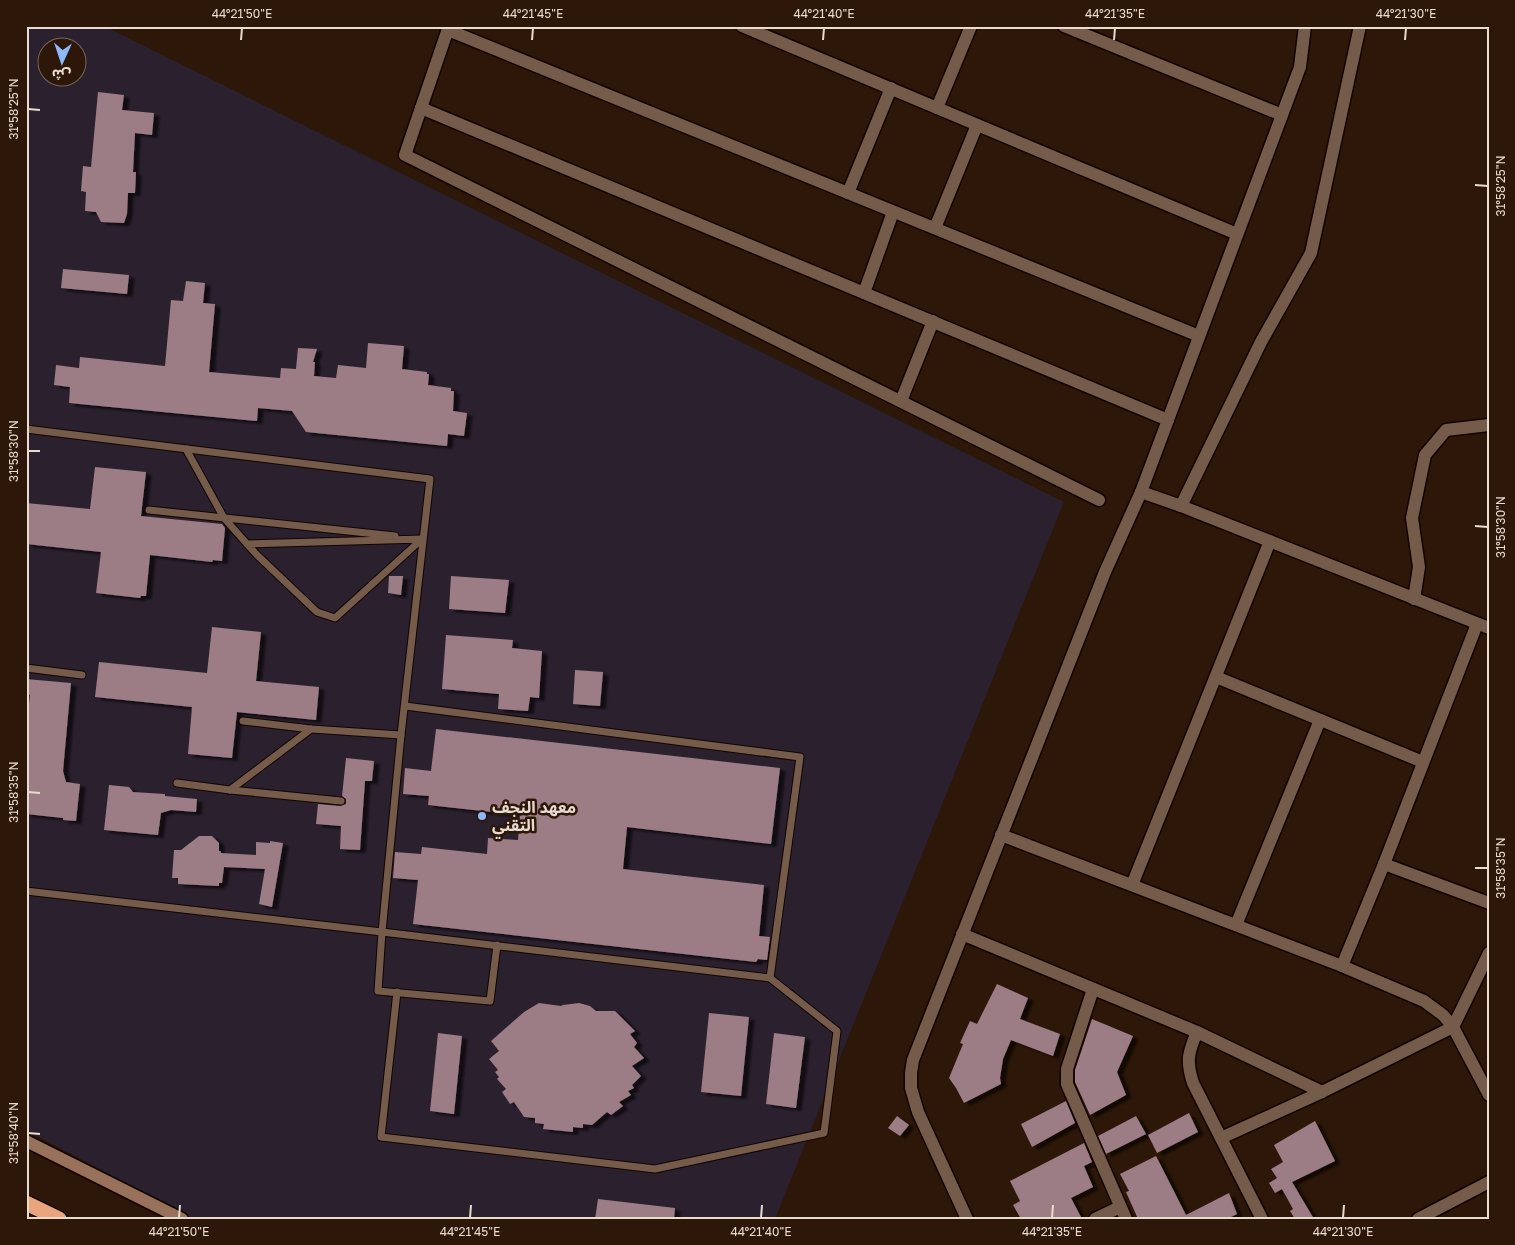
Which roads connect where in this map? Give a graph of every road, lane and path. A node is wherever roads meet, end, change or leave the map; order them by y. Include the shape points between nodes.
1 (742, 26) edge
2 (971, 26) edge
3 (1064, 26) edge
4 (1305, 26) edge
5 (1360, 26) edge
6 (449, 28) edge
7 (891, 88) junction
8 (421, 108) junction
9 (937, 108) junction
10 (1282, 115) junction
11 (977, 125) junction
12 (848, 193) junction
13 (893, 212) junction
14 (935, 228) junction
15 (1238, 234) junction
16 (864, 293) junction
17 (933, 322) junction
18 (1199, 336) junction
19 (901, 402) junction
20 (1168, 420) junction
21 (1489, 424) edge
22 (26, 429) edge
23 (186, 449) junction
24 (1140, 492) junction
25 (1099, 500) dead end
26 (1181, 506) junction
27 (149, 510) dead end
28 (224, 518) junction
29 (422, 539) junction
30 (1270, 542) junction
31 (247, 544) junction
32 (1414, 599) junction
33 (1483, 626) edge
34 (26, 668) edge
35 (82, 675) dead end
36 (1216, 677) junction
37 (405, 706) junction
38 (1320, 720) junction
39 (243, 721) dead end
40 (312, 729) junction
41 (401, 735) junction
42 (1424, 762) junction
43 (177, 783) dead end
44 (230, 790) junction
45 (341, 801) dead end
46 (1002, 835) junction
47 (1384, 864) junction
48 (1132, 885) junction
49 (26, 891) edge
50 (1489, 903) edge
51 (1236, 925) junction
52 (382, 932) junction
53 (962, 934) junction
54 (497, 945) junction
55 (1489, 953) edge
56 (1342, 966) junction
57 (770, 978) junction
58 (1093, 989) junction
59 (397, 992) junction
60 (1452, 1027) junction
61 (1197, 1032) junction
62 (1322, 1092) junction
63 (1489, 1096) edge
64 (1221, 1138) junction
65 (26, 1141) edge
66 (1489, 1182) edge
67 (26, 1203) edge
68 (1120, 1207) junction
69 (59, 1219) edge
70 (182, 1219) edge
71 (967, 1219) edge
72 (1095, 1219) edge
73 (1126, 1219) edge
74 (1262, 1219) edge
75 (1418, 1219) edge

1 - 7 street
2 - 9 street
3 - 10 street
4 - 10 street via 1300,67
5 - 26 street via 1311,253 1261,342
6 - 8 street
6 - 12 street
7 - 9 street
7 - 12 street
8 - 16 street
8 - 19 street via 405,155
9 - 11 street
10 - 15 street
11 - 14 street
11 - 15 street
12 - 13 street
13 - 14 street
13 - 16 street
14 - 18 street
15 - 18 street
16 - 17 street
17 - 19 street
17 - 20 street
18 - 20 street
19 - 25 street
20 - 24 street
21 - 32 street via 1446,430 1425,455 1412,518 1419,567
22 - 23 lane
23 - 28 lane
23 - 29 lane via 430,480
24 - 26 street
24 - 46 street via 1105,572
26 - 30 street
27 - 28 lane
28 - 29 lane
28 - 31 lane
29 - 31 lane
29 - 31 lane via 335,618 317,612
29 - 37 lane
30 - 32 street
30 - 36 street
32 - 33 street
33 - 42 street
34 - 35 lane
36 - 38 street
36 - 48 street
37 - 41 lane
37 - 57 lane via 800,757
38 - 42 street
38 - 51 street
39 - 40 lane
40 - 41 lane
40 - 44 lane
41 - 52 lane
42 - 47 street
43 - 44 lane
44 - 45 lane
46 - 48 street
46 - 53 street
47 - 50 street
47 - 56 street
48 - 51 street
49 - 52 lane
51 - 56 street
52 - 54 lane
52 - 59 lane via 378,991
53 - 58 street
53 - 71 street via 913,1060 911,1088 918,1112
54 - 57 lane
54 - 59 lane via 490,1001
55 - 60 street
56 - 60 street via 1424,1000
57 - 59 lane via 837,1031 824,1132 655,1169 381,1137
58 - 61 street
58 - 68 street via 1066,1076
60 - 62 street
60 - 63 street
61 - 62 street
61 - 64 street via 1189,1051 1189,1072
62 - 64 street
64 - 74 street
65 - 70 main road
66 - 75 street
67 - 69 highway
68 - 72 street
68 - 73 street

